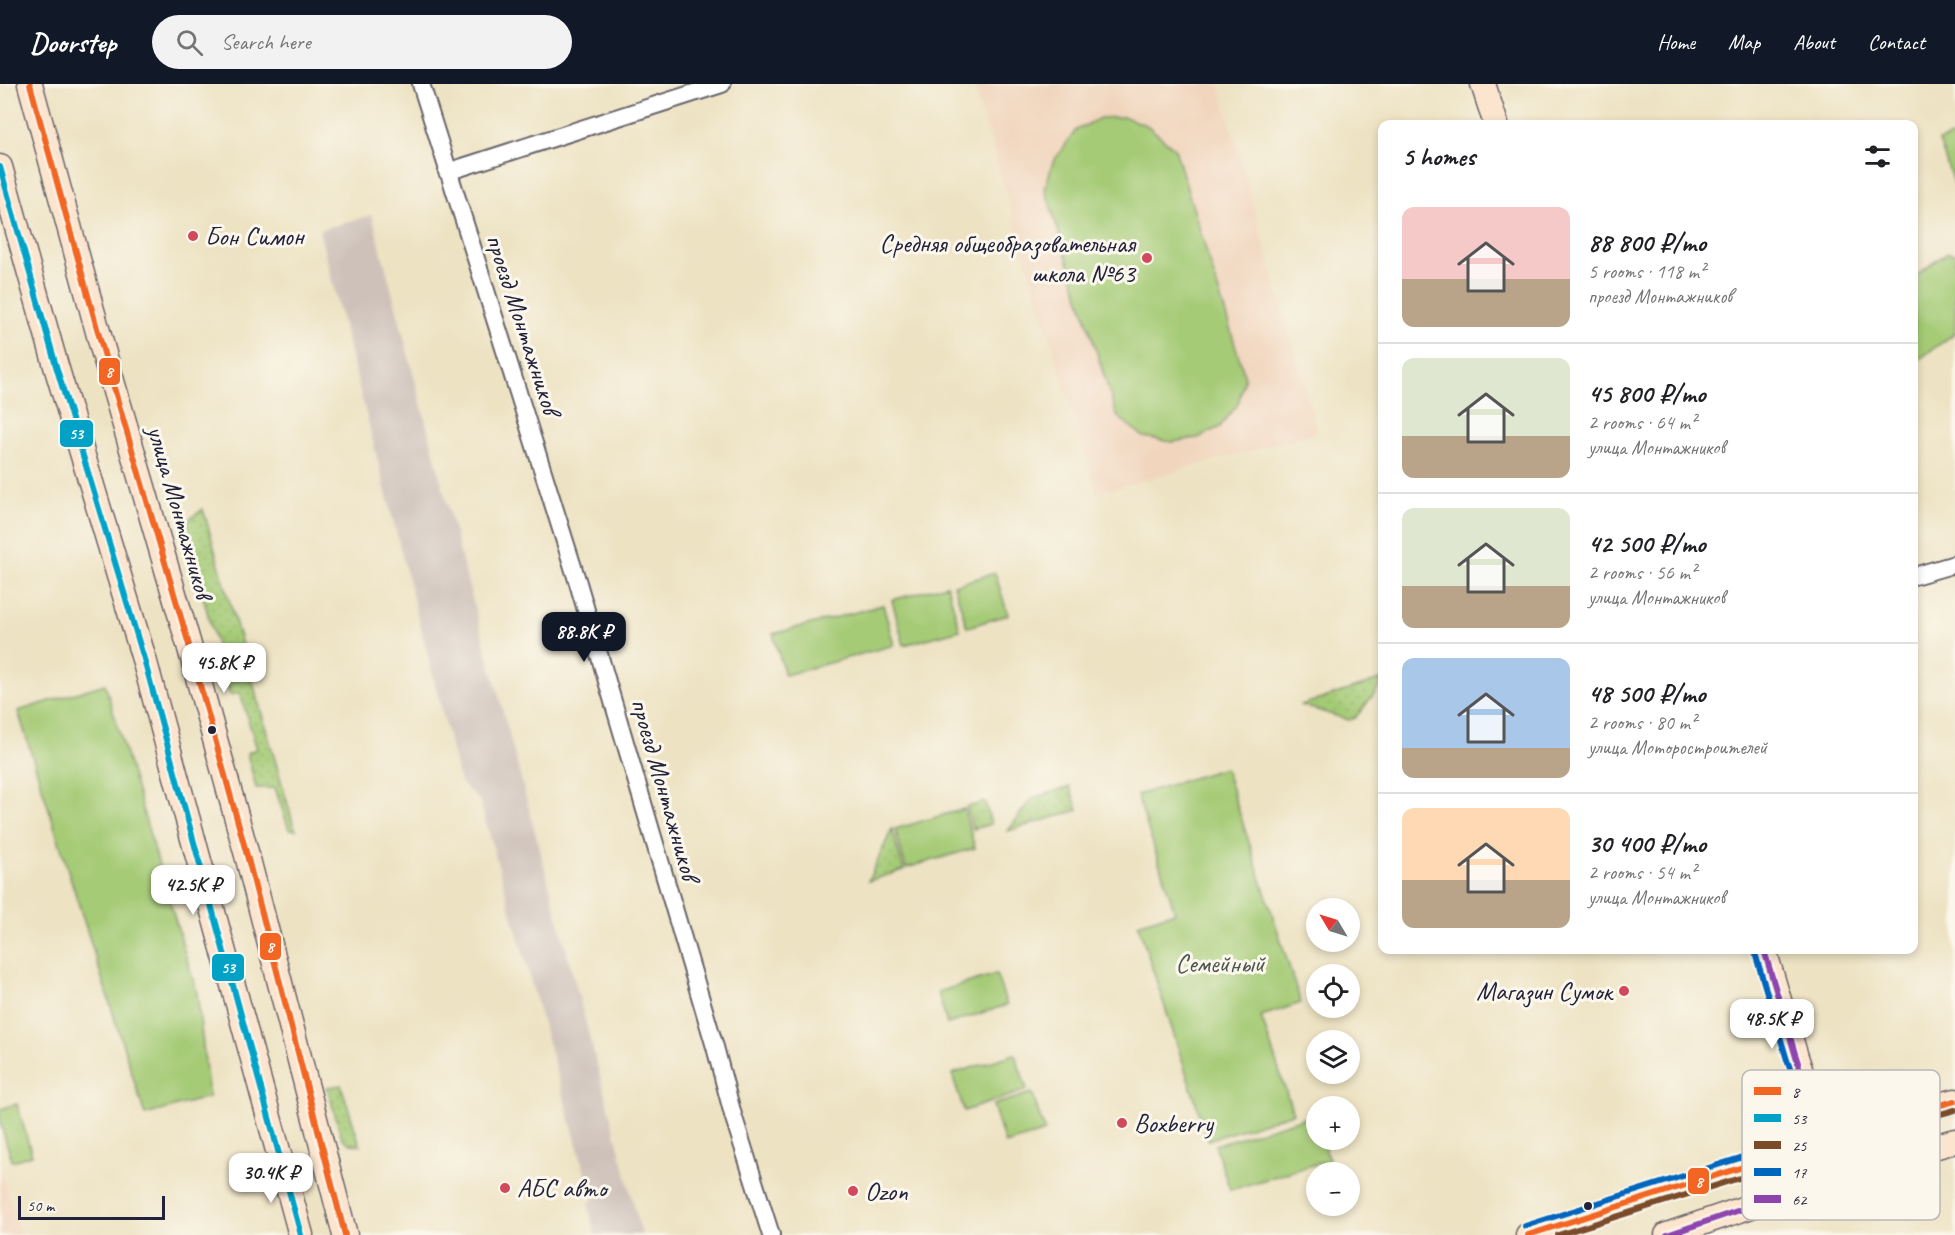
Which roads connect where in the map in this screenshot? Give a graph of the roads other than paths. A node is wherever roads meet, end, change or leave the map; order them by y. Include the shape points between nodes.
1 (30, 84) edge
2 (43, 84) edge
3 (421, 84) edge
4 (722, 84) edge
5 (1483, 84) edge
6 (1495, 120) edge
7 (48, 146) junction
8 (0, 167) edge
9 (447, 172) junction
10 (0, 193) edge
11 (30, 272) junction
12 (1955, 564) edge
13 (1918, 575) edge
14 (1765, 954) edge
15 (1800, 1070) edge
16 (1955, 1101) edge
17 (1940, 1105) edge
18 (1955, 1141) edge
19 (1940, 1146) edge
20 (1742, 1167) edge
21 (1742, 1209) edge
22 (301, 1235) edge
23 (345, 1235) edge
24 (771, 1235) edge
25 (1528, 1235) edge
26 (1667, 1235) edge

1 - 7 main road, улица Монтажников
2 - 7 main road
3 - 9 street, проезд Монтажников
4 - 9 street
5 - 6 main road
7 - 23 main road, улица Монтажников via 211,724
8 - 11 main road
9 - 24 street, проезд Монтажников via 578,583
10 - 11 main road
11 - 22 main road via 144,659
12 - 13 street
14 - 15 main road
16 - 17 main road
18 - 19 main road
20 - 25 main road
21 - 26 main road

